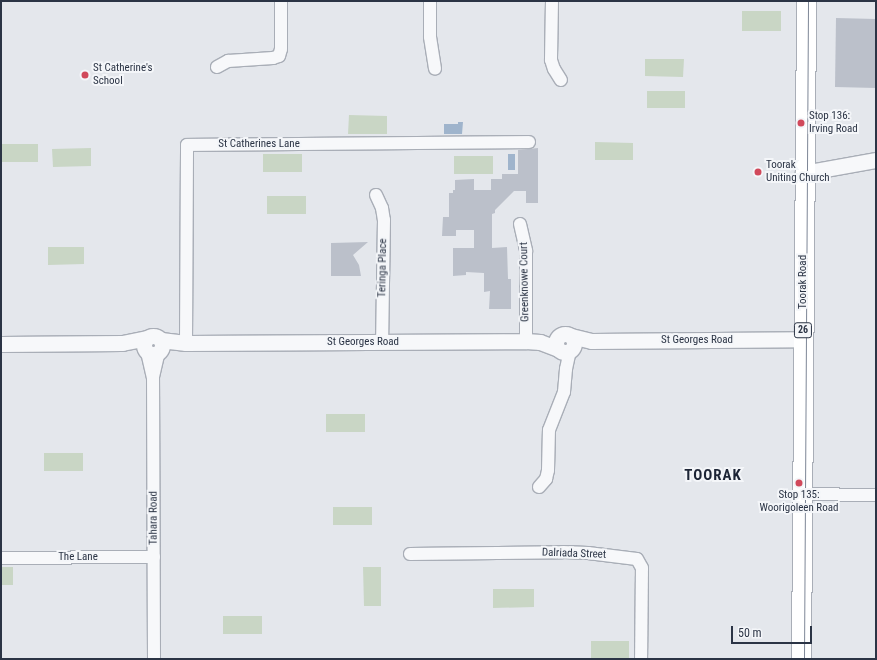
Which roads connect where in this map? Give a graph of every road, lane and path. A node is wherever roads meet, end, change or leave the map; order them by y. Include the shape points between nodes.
1 (281, 1) edge
2 (430, 1) edge
3 (552, 1) edge
4 (806, 1) edge
5 (216, 67) dead end
6 (435, 69) dead end
7 (561, 80) dead end
8 (529, 142) dead end
9 (876, 160) edge
10 (803, 173) junction
11 (376, 195) dead end
12 (520, 224) dead end
13 (802, 339) junction
14 (382, 342) junction
15 (533, 342) junction
16 (186, 343) junction
17 (1, 344) edge
18 (565, 345) junction
19 (153, 347) junction
20 (539, 487) dead end
21 (802, 494) junction
22 (876, 494) edge
23 (410, 554) dead end
24 (154, 557) junction
25 (1, 558) edge
26 (154, 659) edge
27 (641, 659) edge
28 (801, 659) edge

1 - 5 street via 282,60 273,58 228,61
2 - 6 street via 430,37
3 - 7 street via 551,60
4 - 10 main road, Toorak Road / 26
8 - 16 street, St Catherines Lane via 187,145
9 - 10 street
10 - 13 main road, Toorak Road / 26
11 - 14 street, Teringa Place via 384,220
12 - 15 street, Greenknowe Court via 526,251
13 - 18 street, St Georges Road via 591,341
13 - 21 main road, Toorak Road / 26
14 - 15 street, St Georges Road
14 - 16 street, St Georges Road
15 - 18 street, St Georges Road
16 - 19 street, St Georges Road
17 - 19 street, St Georges Road via 122,343
18 - 20 street via 564,392 549,430 548,470 546,479
19 - 24 street, Tahara Road
21 - 22 street
21 - 28 main road, Toorak Road / 26
23 - 27 street, Dalriada Street via 563,552 637,559 642,568
24 - 25 street, The Lane
24 - 26 street, Tahara Road

